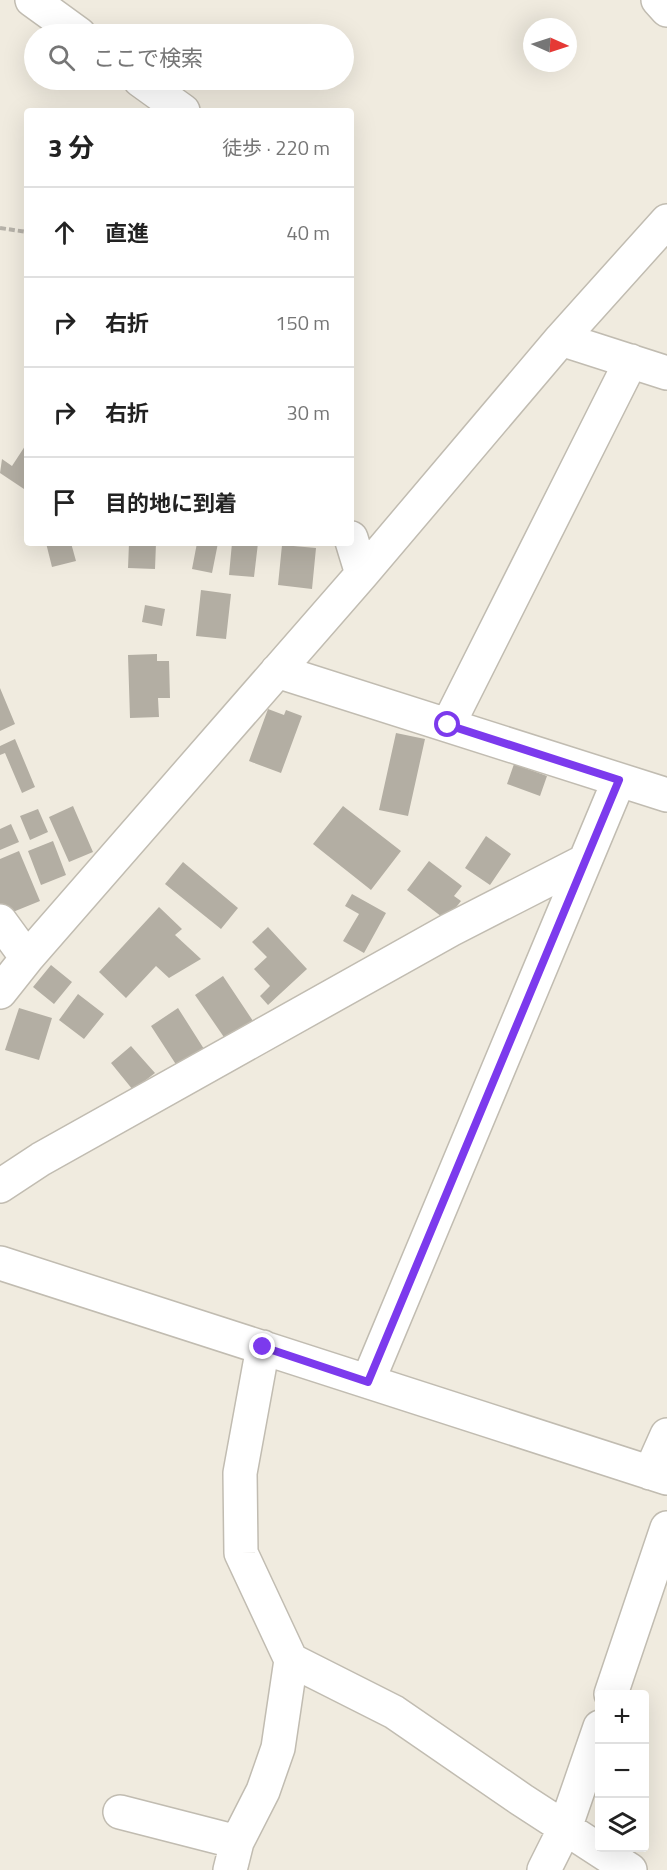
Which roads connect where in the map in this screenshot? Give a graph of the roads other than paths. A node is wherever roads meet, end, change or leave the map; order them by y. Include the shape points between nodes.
1 (33, 0) edge
2 (658, 0) edge
3 (667, 10) edge
4 (65, 24) edge
5 (154, 90) edge
6 (179, 108) edge
7 (667, 221) edge
8 (561, 339) junction
9 (631, 361) junction
10 (667, 373) edge
11 (353, 546) edge
12 (362, 574) junction
13 (277, 671) junction
14 (448, 725) junction
15 (619, 780) junction
16 (667, 795) edge
17 (585, 861) junction
18 (0, 921) edge
19 (27, 958) junction
20 (0, 992) edge
21 (0, 1186) edge
22 (0, 1263) edge
23 (263, 1347) junction
24 (368, 1382) junction
25 (667, 1436) edge
26 (659, 1476) edge
27 (667, 1528) edge
28 (291, 1660) junction
29 (612, 1690) edge
30 (595, 1741) edge
31 (120, 1812) dead end
32 (565, 1828) junction
33 (234, 1856) edge
34 (544, 1870) edge
35 (630, 1870) edge

1 - 4 street
2 - 3 street
5 - 6 street
7 - 8 street
8 - 9 street
8 - 12 street
9 - 10 street
9 - 14 street
11 - 12 street
12 - 13 street
13 - 14 street
13 - 19 street
14 - 15 street
15 - 16 street
15 - 17 street
17 - 21 street via 450,930 41,1159
17 - 24 street
18 - 19 street
19 - 20 street
22 - 23 street
23 - 24 street
23 - 28 street via 240,1473 241,1552
24 - 26 street
25 - 26 street
27 - 29 street
28 - 32 street via 394,1712
28 - 33 street via 279,1748
30 - 32 street
31 - 33 street
32 - 34 street
32 - 35 street

